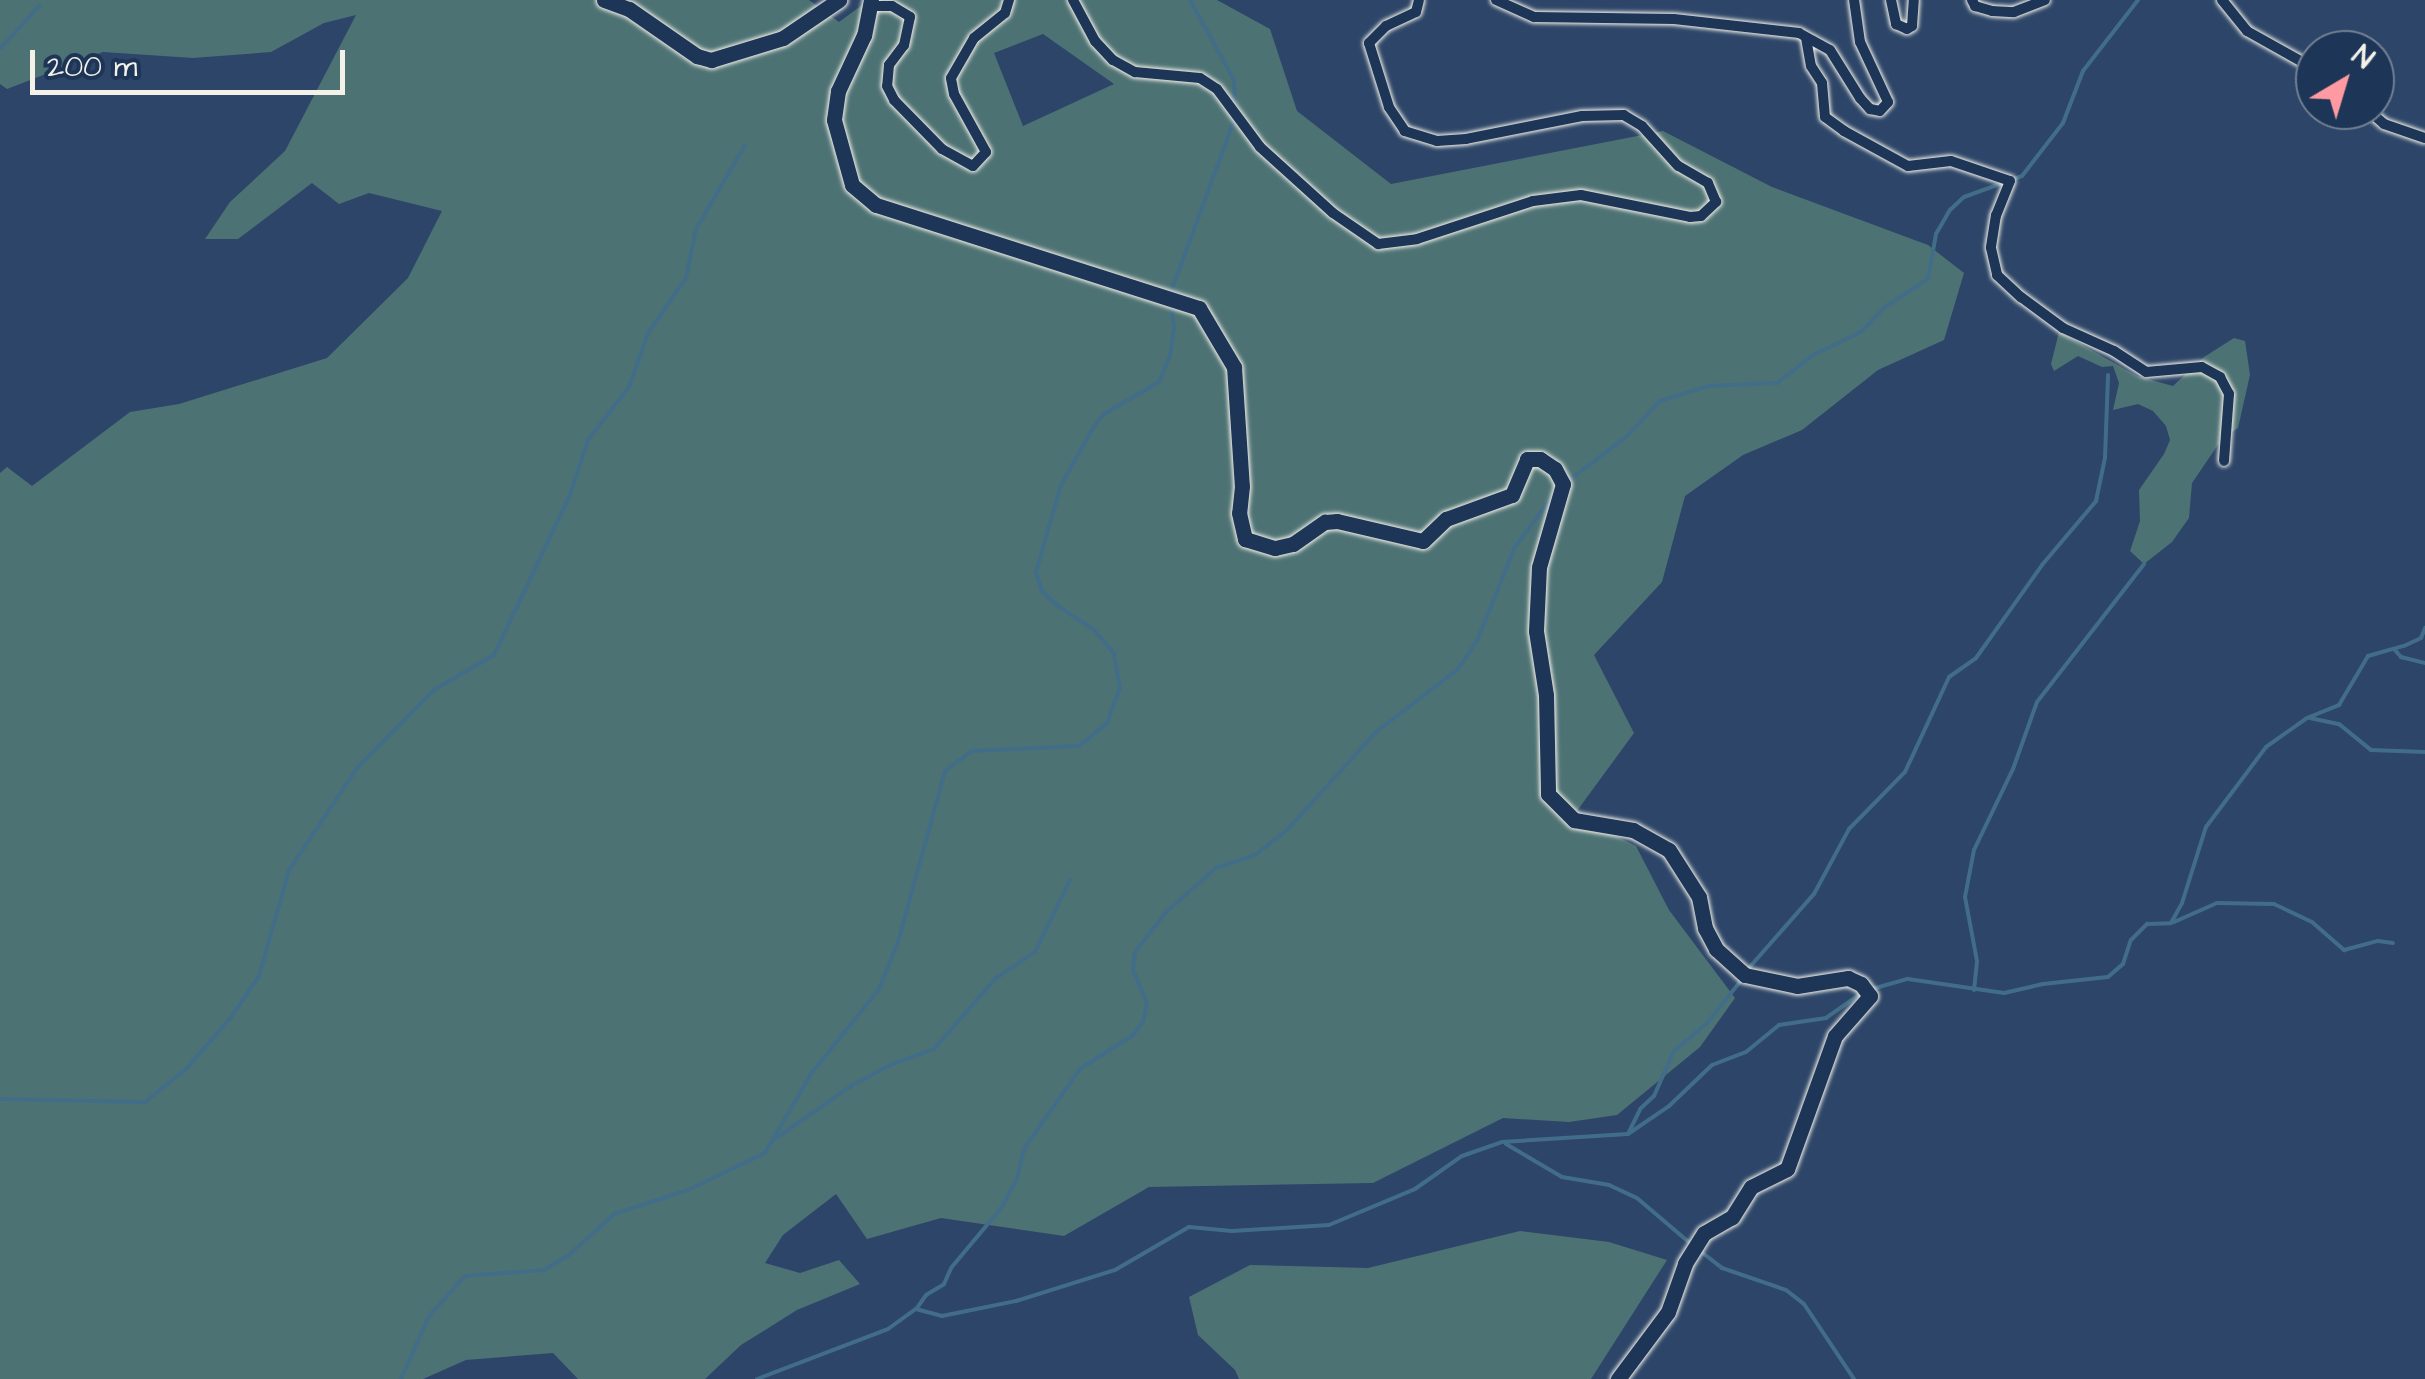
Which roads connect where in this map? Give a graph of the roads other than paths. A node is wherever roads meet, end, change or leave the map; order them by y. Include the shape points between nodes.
1 (604, 0) edge
2 (839, 0) edge
3 (1009, 0) edge
4 (1072, 0) edge
5 (1419, 0) edge
6 (1496, 0) edge
7 (1854, 0) edge
8 (1891, 0) edge
9 (1914, 0) edge
10 (1972, 0) edge
11 (2045, 0) edge
12 (2222, 0) edge
13 (873, 3) edge
14 (1806, 38) junction
15 (2295, 57) edge
16 (2395, 128) edge
17 (2425, 138) edge
18 (2224, 461) dead end
19 (1618, 1379) edge

1 - 2 street via 712,60 783,38
3 - 13 street via 1005,12 974,38 951,78 986,152 974,166 942,149 894,100 887,78 910,17
4 - 5 street via 1114,60 1135,72 1200,78 1217,89 1260,147 1332,213 1378,244 1417,239 1533,201 1581,195 1690,217 1716,202 1708,184 1678,166 1624,115 1582,116 1466,139 1437,141 1405,131 1389,106 1369,43 1416,12
6 - 14 street via 1534,17 1674,19
7 - 14 street via 1860,42 1885,93 1885,108 1870,109 1830,50
8 - 9 street via 1896,24 1906,29
10 - 11 street via 1992,12
12 - 15 street via 2247,31
13 - 19 street via 838,91 834,120 852,184 876,205 1199,308 1234,368 1245,539 1275,548 1336,520 1423,541 1446,519 1512,495 1527,460 1540,458 1555,469 1563,484 1539,567 1536,631 1546,695 1548,794 1574,820 1633,830 1669,850 1699,897 1716,949 1745,975 1797,986 1848,978 1870,996 1835,1036 1787,1169 1751,1187 1732,1217 1704,1233 1668,1312
14 - 18 street via 1826,117 1844,131 1908,166 1951,161 2010,181 1991,248 1997,275 2021,298 2146,372 2202,368 2220,377 2229,394
16 - 17 street

